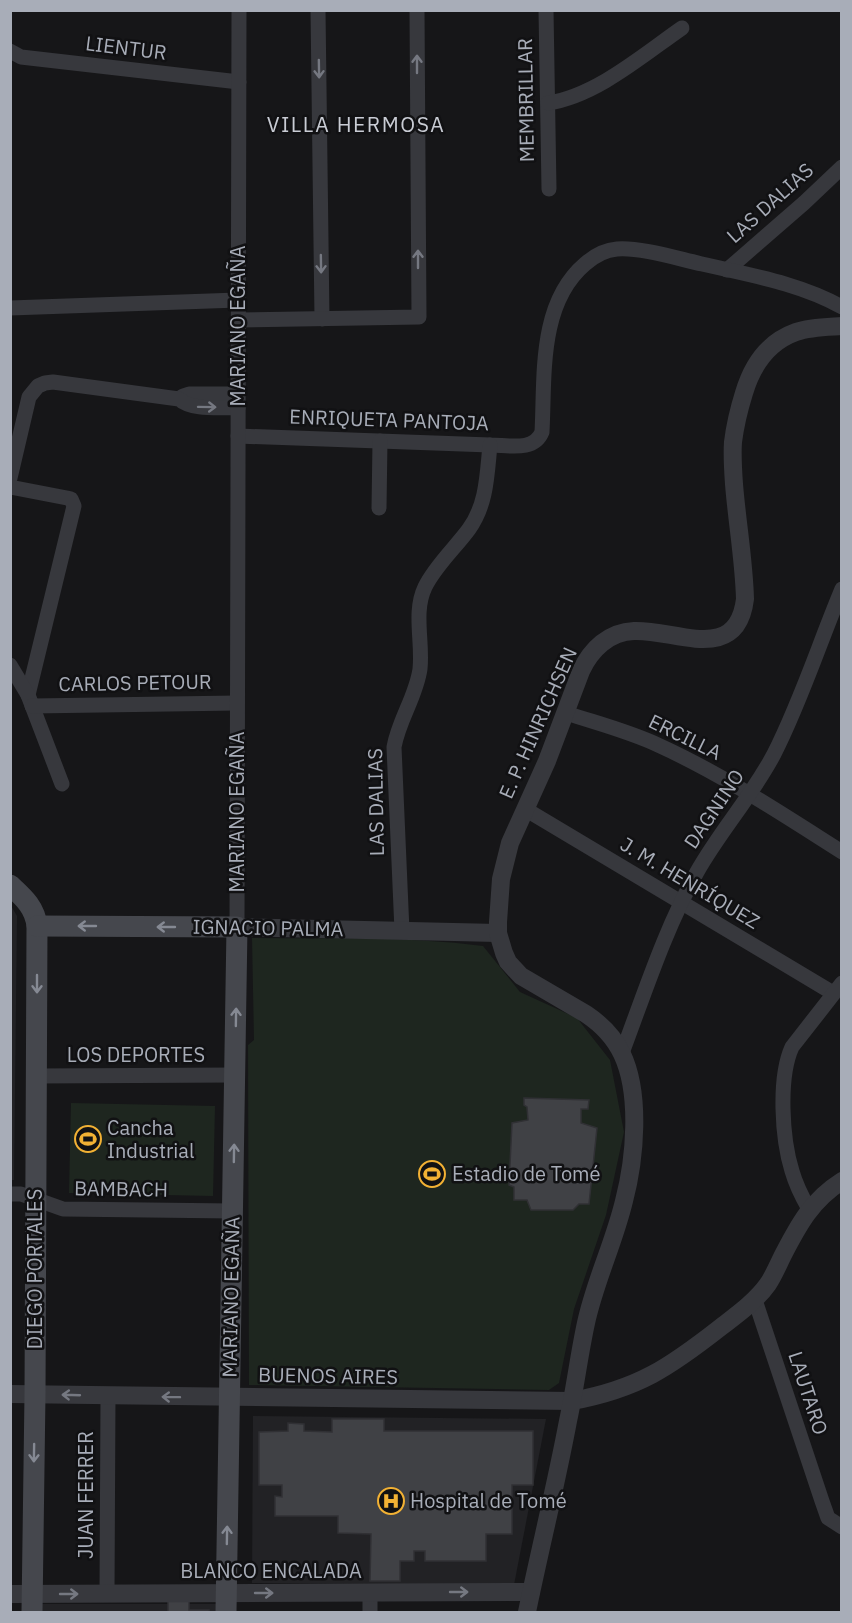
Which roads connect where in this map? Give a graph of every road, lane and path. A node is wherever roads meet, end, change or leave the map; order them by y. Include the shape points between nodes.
1 (239, 10) edge
2 (318, 10) edge
3 (417, 10) edge
4 (546, 10) edge
5 (682, 28) dead end
6 (10, 51) edge
7 (239, 82) junction
8 (548, 103) junction
9 (842, 167) edge
10 (549, 189) dead end
11 (727, 270) junction
12 (238, 300) junction
13 (842, 307) edge
14 (10, 309) edge
15 (322, 319) junction
16 (238, 320) junction
17 (842, 326) edge
18 (238, 401) junction
19 (238, 436) junction
20 (380, 441) junction
21 (537, 441) joint
22 (490, 445) junction
23 (10, 478) edge
24 (10, 487) edge
25 (379, 508) dead end
26 (842, 589) edge
27 (838, 605) edge
28 (10, 666) edge
29 (30, 700) junction
30 (237, 703) junction
31 (566, 713) junction
32 (62, 784) dead end
33 (750, 794) junction
34 (525, 809) junction
35 (842, 852) edge
36 (10, 885) edge
37 (681, 903) junction
38 (37, 926) junction
39 (237, 927) junction
40 (402, 931) junction
41 (498, 933) junction
42 (837, 988) edge
43 (622, 1053) junction
44 (36, 1076) junction
45 (235, 1076) junction
46 (842, 1181) edge
47 (10, 1194) edge
48 (36, 1199) junction
49 (809, 1209) junction
50 (233, 1211) junction
51 (755, 1300) junction
52 (10, 1394) edge
53 (35, 1395) junction
54 (108, 1396) junction
55 (229, 1398) junction
56 (572, 1401) junction
57 (842, 1527) edge
58 (531, 1592) junction
59 (370, 1593) junction
60 (10, 1594) edge
61 (107, 1594) junction
62 (32, 1603) edge
63 (226, 1603) edge
64 (370, 1612) edge
65 (527, 1612) edge

1 - 7 street, MARIANO EGAÑA
2 -> 15 street
15 -> 3 street via 419,317
4 - 8 street, MEMBRILLAR
5 - 8 street via 584,93
6 - 7 street, LIENTUR via 21,57
7 - 12 street, MARIANO EGAÑA
8 - 10 street, MEMBRILLAR
9 - 11 street, LAS DALIAS
11 - 13 street, LAS DALIAS via 812,293
11 - 21 street, LAS DALIAS via 625,249 609,250 581,267 563,292 550,326 543,432
12 - 14 street
12 - 16 street, MARIANO EGAÑA
15 - 16 street
16 - 18 street, MARIANO EGAÑA
17 - 31 street, E. P. HINRICHSEN via 806,329 778,341 760,359 746,388 732,454 745,599 735,627 710,639 644,631 614,635 597,646 585,662
18 - 19 street, MARIANO EGAÑA
18 - 23 street via 194,406 179,399 45,383 29,397
19 - 20 street, ENRIQUETA PANTOJA
19 - 30 street, MARIANO EGAÑA
20 - 22 street, ENRIQUETA PANTOJA
20 - 25 street
21 - 22 street, ENRIQUETA PANTOJA via 525,446
22 - 40 street, LAS DALIAS via 480,508 470,528 429,580 420,602 420,670 394,747
24 - 29 street, CARLOS PETOUR via 67,498 74,506
26 - 27 street, DAGNINO
27 - 33 street, DAGNINO via 784,733
28 - 29 street, CARLOS PETOUR
29 - 30 street, CARLOS PETOUR
29 - 32 street, CARLOS PETOUR
30 - 39 street, MARIANO EGAÑA
31 - 33 street, ERCILLA via 655,744
31 - 34 street, E. P. HINRICHSEN
33 - 35 street, ERCILLA
33 - 37 street, DAGNINO
34 - 37 street, J. M. HENRÍQUEZ
34 - 41 street, E. P. HINRICHSEN via 504,861
36 - 38 main road via 30,905
37 - 42 street, J. M. HENRÍQUEZ
37 - 43 street, DAGNINO
39 -> 38 main road, IGNACIO PALMA
38 -> 44 main road, DIEGO PORTALES
39 - 40 street, IGNACIO PALMA
45 -> 39 main road, MARIANO EGAÑA
40 - 41 street, IGNACIO PALMA
41 - 43 street via 508,962 521,976 594,1020
42 - 49 street via 792,1047 784,1074 787,1152 795,1182
43 - 56 street via 633,1094 629,1179 592,1299
44 - 45 street, LOS DEPORTES
44 - 48 main road, DIEGO PORTALES
50 -> 45 main road, MARIANO EGAÑA
46 - 49 street, BUENOS AIRES
47 - 48 street, BAMBACH
48 - 50 street, BAMBACH via 63,1209
48 - 53 main road, DIEGO PORTALES
49 - 51 street, BUENOS AIRES via 774,1275
50 - 55 main road, MARIANO EGAÑA
51 - 56 street, BUENOS AIRES via 660,1372 609,1394
51 - 57 street, LAUTARO via 828,1518
52 - 53 street, BUENOS AIRES
54 -> 53 street, BUENOS AIRES
53 -> 62 main road, DIEGO PORTALES
55 -> 54 street, BUENOS AIRES
54 - 61 street, JUAN FERRER
55 - 56 street, BUENOS AIRES
63 -> 55 main road, MARIANO EGAÑA
56 - 58 street
59 -> 58 street, BLANCO ENCALADA
58 - 65 street
63 -> 59 street, BLANCO ENCALADA
59 - 64 street
60 - 62 street, BLANCO ENCALADA
62 -> 61 street, BLANCO ENCALADA
61 - 63 street, BLANCO ENCALADA

